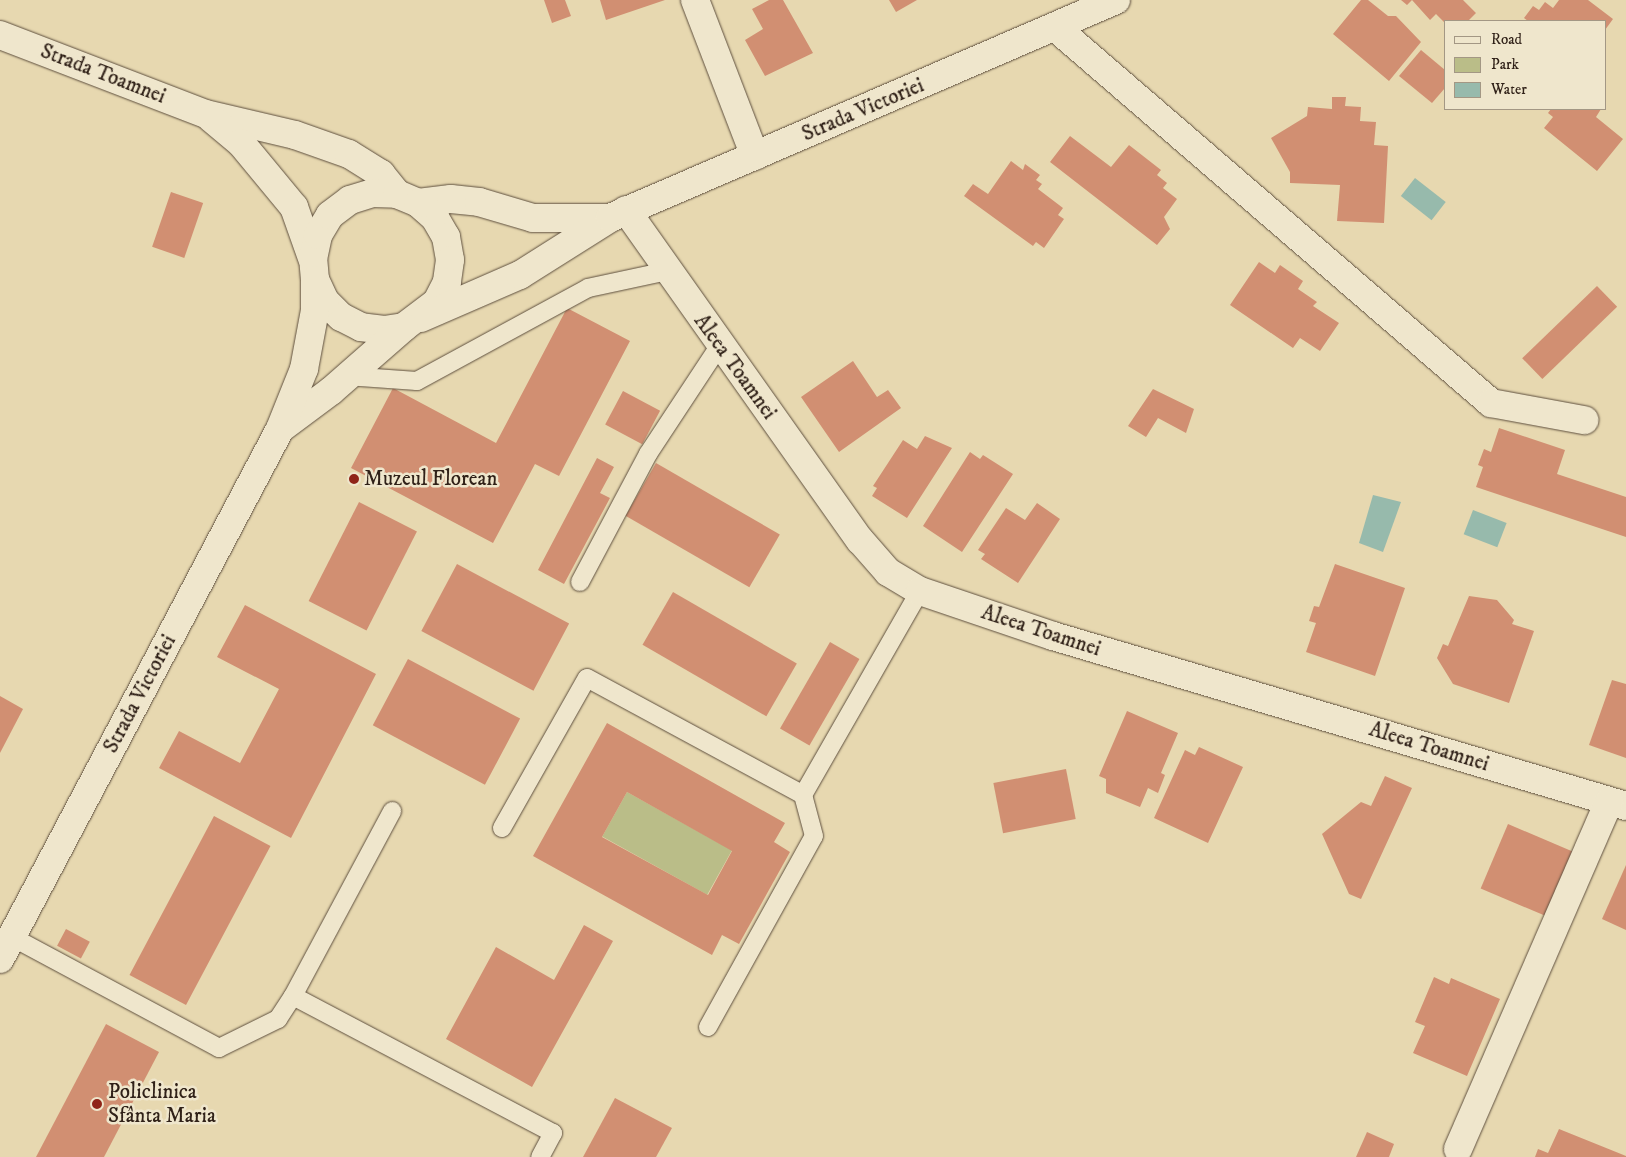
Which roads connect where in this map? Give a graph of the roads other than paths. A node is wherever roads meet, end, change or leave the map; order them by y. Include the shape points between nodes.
1 (695, 0) edge
2 (1116, 0) edge
3 (1055, 28) junction
4 (0, 35) edge
5 (206, 114) junction
6 (755, 156) junction
7 (407, 198) junction
8 (618, 214) junction
9 (314, 270) junction
10 (667, 271) junction
11 (412, 322) junction
12 (720, 345) junction
13 (346, 376) junction
14 (1584, 420) dead end
15 (280, 429) junction
16 (580, 582) dead end
17 (920, 591) junction
18 (803, 795) junction
19 (1617, 803) edge
20 (392, 811) dead end
21 (502, 828) dead end
22 (6, 948) edge
23 (293, 996) junction
24 (708, 1027) dead end
25 (1458, 1149) dead end
26 (540, 1157) edge

1 - 6 street
2 - 3 street, Strada Victoriei
3 - 6 street, Strada Victoriei
3 - 14 street via 1491,403
4 - 5 street, Strada Toamnei
5 - 7 street via 295,136 349,154 380,174
5 - 9 street via 241,143 294,207
6 - 8 street, Strada Victoriei
7 - 8 street via 479,202 533,218
7 - 9 street via 373,193 343,205 330,215 318,235
7 - 11 street via 435,218 446,237 450,260 447,282 437,302
8 - 10 street, Aleea Toamnei
8 - 11 street via 520,275
9 - 11 street via 325,301 340,317 361,327 384,330
9 - 15 street, Strada Victoriei via 315,310 304,369
10 - 12 street, Aleea Toamnei
10 - 13 lane via 588,288 417,381
11 - 13 street
12 - 16 lane via 648,454
12 - 17 street, Aleea Toamnei via 860,540 888,572
13 - 15 street
15 - 22 street, Strada Victoriei
17 - 18 lane
17 - 19 street, Aleea Toamnei via 1053,636
18 - 21 lane via 587,678
18 - 24 lane via 814,836
19 - 25 street
20 - 23 lane
22 - 23 lane via 219,1048 278,1019
23 - 26 lane via 553,1133

